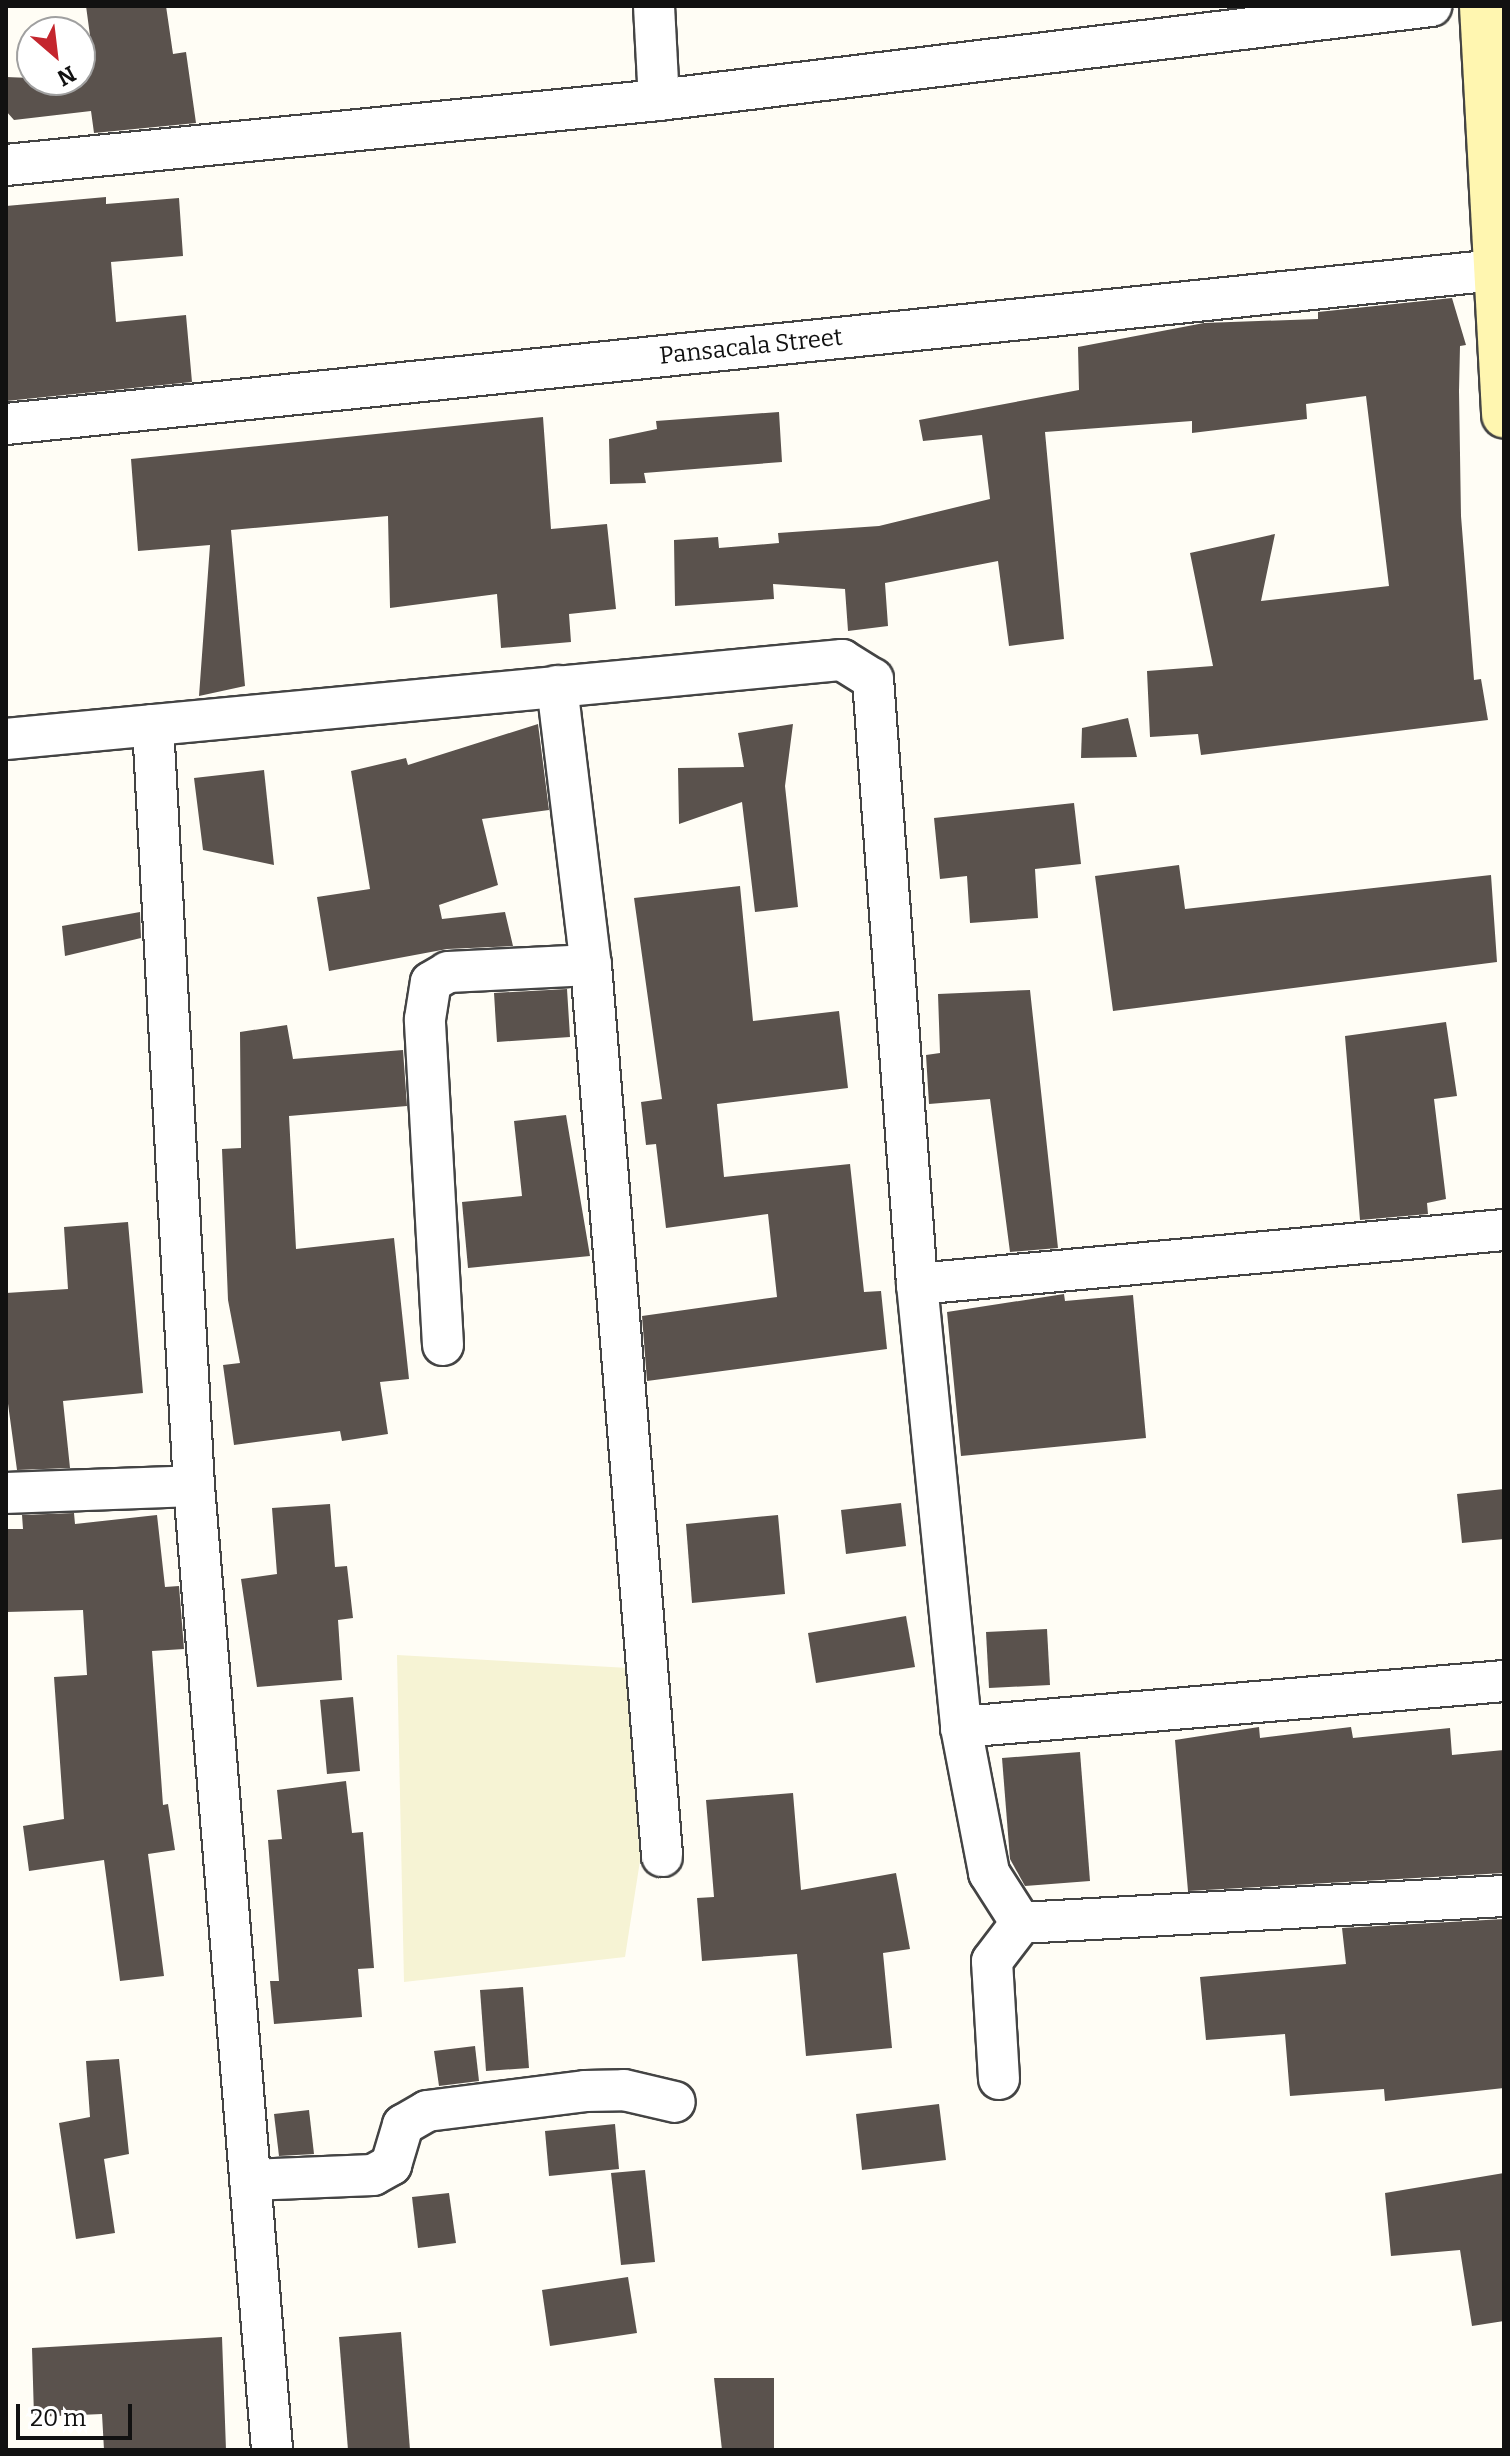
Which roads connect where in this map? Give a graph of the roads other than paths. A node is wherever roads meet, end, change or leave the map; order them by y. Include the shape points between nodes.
1 (654, 6) edge
2 (1431, 6) edge
3 (1482, 6) edge
4 (659, 100) junction
5 (6, 165) edge
6 (1498, 254) edge
7 (1504, 415) edge
8 (6, 424) edge
9 (557, 686) junction
10 (153, 725) junction
11 (6, 739) edge
12 (591, 965) junction
13 (1504, 1230) edge
14 (917, 1284) junction
15 (443, 1345) dead end
16 (194, 1486) junction
17 (6, 1493) edge
18 (1504, 1681) edge
19 (961, 1727) junction
20 (662, 1856) dead end
21 (1504, 1896) edge
22 (1021, 1923) junction
23 (999, 2079) dead end
24 (675, 2102) dead end
25 (250, 2180) junction
26 (272, 2450) edge

1 - 4 street
2 - 4 street
3 - 6 main road
4 - 5 street
6 - 7 main road
6 - 8 street, Pansacala Street
9 - 10 street
9 - 12 street
9 - 14 street via 842,660 873,679
10 - 11 street
10 - 16 street
12 - 15 street via 448,972 431,982 425,1019
12 - 20 street
13 - 14 street
14 - 19 street
16 - 17 street
16 - 25 street
18 - 19 street
19 - 22 street via 989,1873
21 - 22 street
22 - 23 street via 992,1961
24 - 25 street via 637,2091 585,2091 427,2111 403,2125 391,2165 373,2175
25 - 26 street

